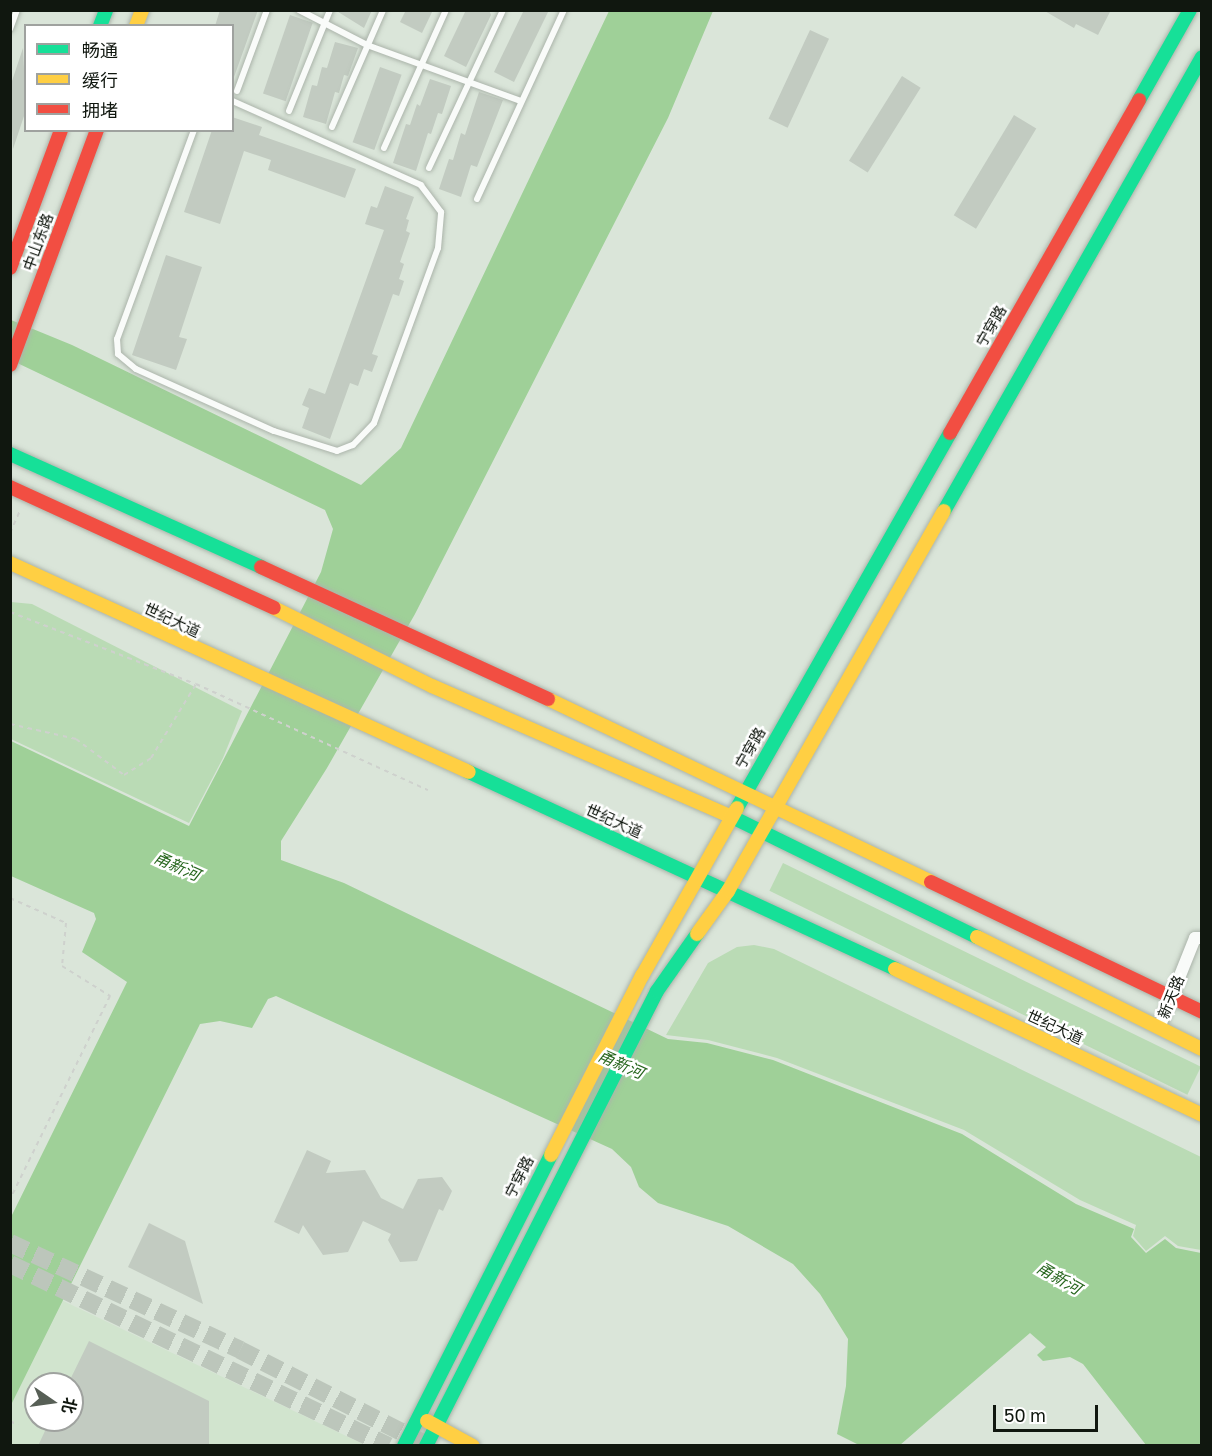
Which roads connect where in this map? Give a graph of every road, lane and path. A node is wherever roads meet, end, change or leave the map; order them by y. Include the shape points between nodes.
1 (17, 10) edge
2 (267, 10) edge
3 (299, 10) edge
4 (330, 10) edge
5 (383, 10) edge
6 (446, 10) edge
7 (503, 10) edge
8 (564, 10) edge
9 (1190, 10) edge
10 (324, 26) junction
11 (10, 29) edge
12 (368, 45) junction
13 (1202, 57) edge
14 (423, 66) junction
15 (472, 82) junction
16 (237, 91) dead end
17 (521, 101) junction
18 (234, 102) edge
19 (289, 111) dead end
20 (332, 127) dead end
21 (60, 132) edge
22 (96, 132) edge
23 (193, 132) edge
24 (384, 148) dead end
25 (429, 168) dead end
26 (477, 199) dead end
27 (10, 268) edge
28 (10, 364) edge
29 (10, 454) edge
30 (10, 487) edge
31 (10, 563) edge
32 (10, 612) edge
33 (196, 684) junction
34 (10, 724) edge
35 (428, 790) dead end
36 (742, 793) junction
37 (775, 809) junction
38 (730, 817) junction
39 (763, 831) junction
40 (697, 876) junction
41 (728, 891) junction
42 (10, 898) edge
43 (1202, 938) edge
44 (1171, 998) junction
45 (1202, 1012) edge
46 (1159, 1028) junction
47 (1202, 1049) edge
48 (1202, 1115) edge
49 (10, 1199) edge
50 (417, 1417) junction
51 (10, 1421) edge
52 (18, 1425) dead end
53 (437, 1425) junction
54 (404, 1446) edge
55 (426, 1446) edge
56 (473, 1446) edge

1 - 11 lane
2 - 16 lane
3 - 10 lane
4 - 10 lane
5 - 12 lane
6 - 14 lane
7 - 15 lane
8 - 17 lane
9 - 36 main road, 宁穿路
10 - 12 lane
10 - 19 lane
12 - 14 lane
12 - 20 lane
13 - 37 main road
14 - 15 lane
14 - 24 lane
15 - 17 lane
15 - 25 lane
17 - 26 lane
18 - 23 lane via 421,185 441,212 438,248 374,423 353,445 338,451 274,430 136,369 118,354 117,339
21 - 27 main road, 中山东路
22 - 28 main road, 中山东路
29 - 36 main road
30 - 38 main road via 303,621 432,686
31 - 40 main road, 世纪大道
32 - 33 path
33 - 34 path via 151,758 124,775 76,739
33 - 35 path
36 - 37 main road
36 - 38 main road, 宁穿路
37 - 39 main road
37 - 44 main road
38 - 39 main road
38 - 40 main road, 宁穿路
39 - 41 main road
39 - 46 main road
40 - 41 main road, 世纪大道
40 - 50 main road, 宁穿路 via 539,1172
41 - 48 main road, 世纪大道
41 - 53 main road via 657,991
42 - 49 path via 66,923 62,966 110,996
43 - 44 street, 新天路 via 1195,939
44 - 45 main road
44 - 46 street, 新天路
46 - 47 main road
50 - 53 main road
50 - 54 main road, 宁穿路
51 - 52 path
53 - 55 main road
53 - 56 main road

